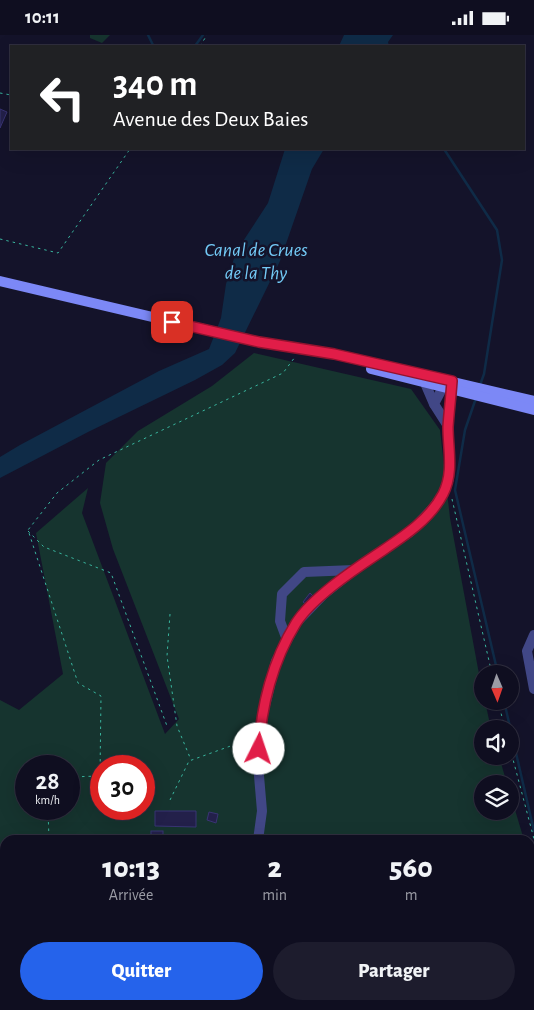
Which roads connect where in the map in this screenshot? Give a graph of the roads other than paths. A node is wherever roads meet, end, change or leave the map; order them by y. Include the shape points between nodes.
1 (0, 281) edge
2 (300, 350) junction
3 (425, 383) junction
4 (449, 386) junction
5 (487, 394) junction
6 (534, 401) edge
7 (434, 403) junction
8 (534, 410) edge
9 (448, 427) junction
10 (354, 570) junction
11 (534, 635) edge
12 (287, 640) junction
13 (534, 689) edge
14 (259, 835) edge

1 - 2 main road
2 - 3 main road
2 - 4 main road via 334,354
3 - 4 main road
3 - 7 street
4 - 5 main road
4 - 7 street
4 - 9 street
5 - 6 main road
5 - 8 main road
7 - 9 street
9 - 10 street via 450,466 443,494 410,532
10 - 12 street via 297,622
10 - 12 street via 304,572 282,594 280,621
11 - 13 street via 527,651
12 - 14 street via 276,661 260,735 258,763 262,811

